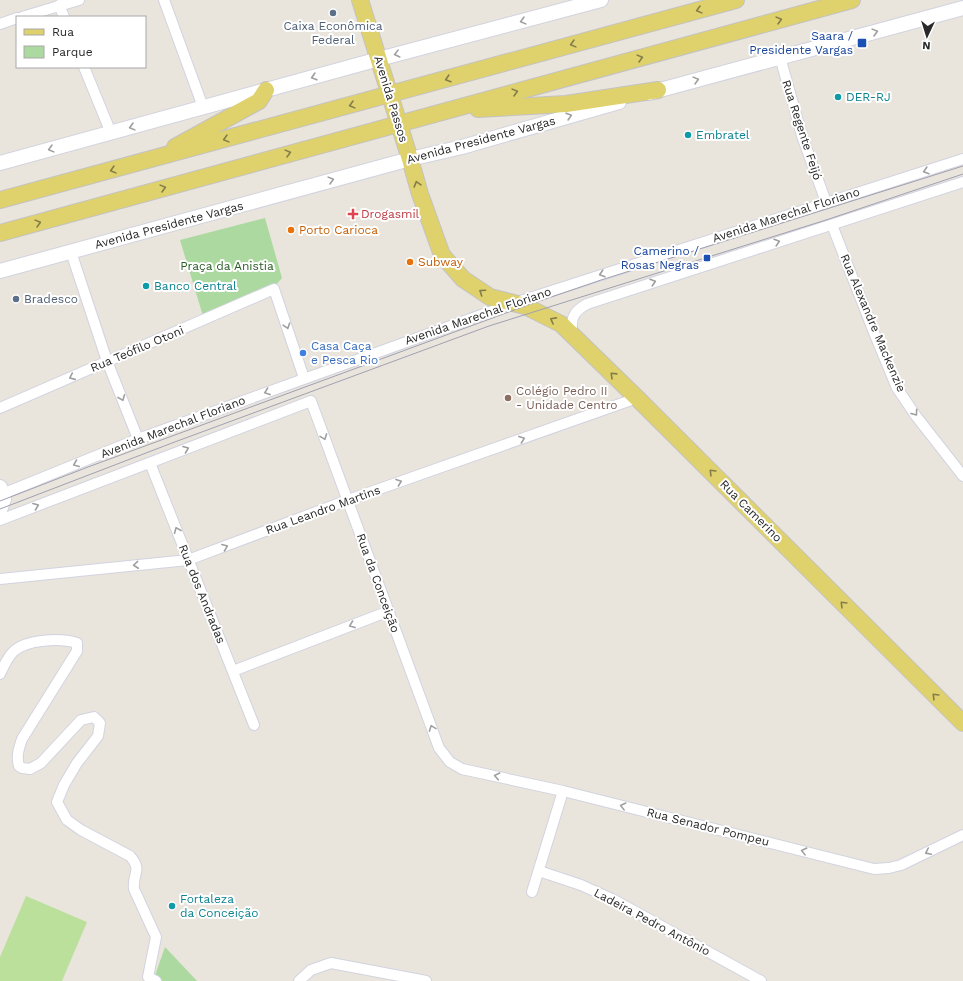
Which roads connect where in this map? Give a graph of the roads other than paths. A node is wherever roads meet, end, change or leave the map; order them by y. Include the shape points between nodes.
1 (80, 0) edge
2 (164, 0) edge
3 (360, 0) edge
4 (601, 0) edge
5 (736, 0) edge
6 (852, 0) edge
7 (59, 5) junction
8 (963, 8) edge
9 (25, 16) edge
10 (64, 16) edge
11 (16, 18) edge
12 (0, 24) edge
13 (780, 57) junction
14 (379, 59) junction
15 (84, 68) edge
16 (266, 90) junction
17 (658, 90) junction
18 (390, 95) junction
19 (204, 107) junction
20 (450, 110) junction
21 (399, 123) junction
22 (111, 133) junction
23 (410, 159) junction
24 (963, 159) edge
25 (151, 160) junction
26 (0, 163) edge
27 (963, 182) edge
28 (0, 200) edge
29 (826, 202) junction
30 (832, 224) junction
31 (0, 233) edge
32 (71, 252) junction
33 (0, 271) edge
34 (514, 303) junction
35 (532, 308) joint
36 (572, 336) junction
37 (107, 362) junction
38 (304, 378) junction
39 (637, 398) junction
40 (311, 401) joint
41 (0, 408) edge
42 (138, 439) junction
43 (150, 462) junction
44 (963, 476) edge
45 (348, 500) junction
46 (1, 502) edge
47 (188, 560) junction
48 (0, 579) edge
49 (389, 611) junction
50 (233, 671) junction
51 (0, 674) edge
52 (963, 723) edge
53 (254, 725) dead end
54 (450, 762) joint
55 (563, 791) junction
56 (963, 835) edge
57 (539, 871) junction
58 (532, 892) dead end
59 (150, 980) edge
60 (299, 981) edge
61 (426, 981) edge
62 (761, 981) edge

1 - 7 street
2 - 19 street
3 - 14 main road, Avenida Passos
4 -> 14 main road
5 -> 18 main road
20 -> 6 main road
7 - 9 street
7 - 10 street
13 -> 8 main road, Avenida Presidente Vargas
11 - 12 street
17 -> 13 main road, Avenida Presidente Vargas
13 - 29 street, Rua Regente Feijó via 802,136
14 -> 16 main road
14 - 18 main road, Avenida Passos
15 - 22 street
16 - 19 main road
16 - 25 main road via 259,101
17 - 20 main road via 566,104
23 -> 17 main road, Avenida Presidente Vargas via 462,147
18 - 21 main road, Avenida Passos
18 -> 25 main road
19 -> 22 main road
20 - 21 main road
21 - 23 main road, Avenida Passos
31 -> 21 main road
22 -> 26 main road
32 -> 23 main road, Avenida Presidente Vargas
34 -> 23 main road, Avenida Passos via 490,297 463,279 442,255
24 -> 29 street, Avenida Marechal Floriano
25 -> 28 main road
27 - 30 street, Avenida Marechal Floriano
29 -> 34 street, Avenida Marechal Floriano
36 -> 30 street, Avenida Marechal Floriano via 571,322 577,309 587,304
30 -> 44 street, Rua Alexandre Mackenzie via 897,388
32 - 33 main road, Avenida Presidente Vargas
32 - 37 street
34 - 35 main road, Avenida Passos
34 - 38 street, Avenida Marechal Floriano
36 -> 35 main road, Rua Camerino via 562,324
39 -> 36 main road, Rua Camerino
37 -> 38 street, Rua Teófilo Otoni via 274,289
37 -> 41 street, Rua Teófilo Otoni
37 -> 42 street
38 -> 42 street, Avenida Marechal Floriano
45 -> 39 street, Rua Leandro Martins
52 -> 39 main road, Rua Camerino
43 -> 40 street, Avenida Marechal Floriano
40 -> 45 street, Rua da Conceição
42 -> 46 street, Avenida Marechal Floriano
46 -> 43 street, Avenida Marechal Floriano
47 -> 43 street, Rua dos Andradas
47 -> 45 street, Rua Leandro Martins
45 - 49 street, Rua da Conceição
47 -> 48 street, Rua Leandro Martins
47 - 50 street, Rua dos Andradas
49 -> 50 street
54 -> 49 street, Rua da Conceição via 439,748
50 - 53 street, Rua dos Andradas
51 - 59 street via 14,651 26,644 51,640 77,643 77,651 22,740 18,763 22,768 30,769 41,763 80,720 94,718 100,723 98,736 77,763 57,802 67,820 130,856 135,862 137,870 134,889 156,937
55 -> 54 street, Rua Senador Pompeu via 462,769
56 -> 55 street, Rua Senador Pompeu via 901,865 874,869
55 - 57 street
57 - 58 street
57 - 62 street, Ladeira Pedro Antônio via 581,885 614,900
60 - 61 street via 311,970 332,963

